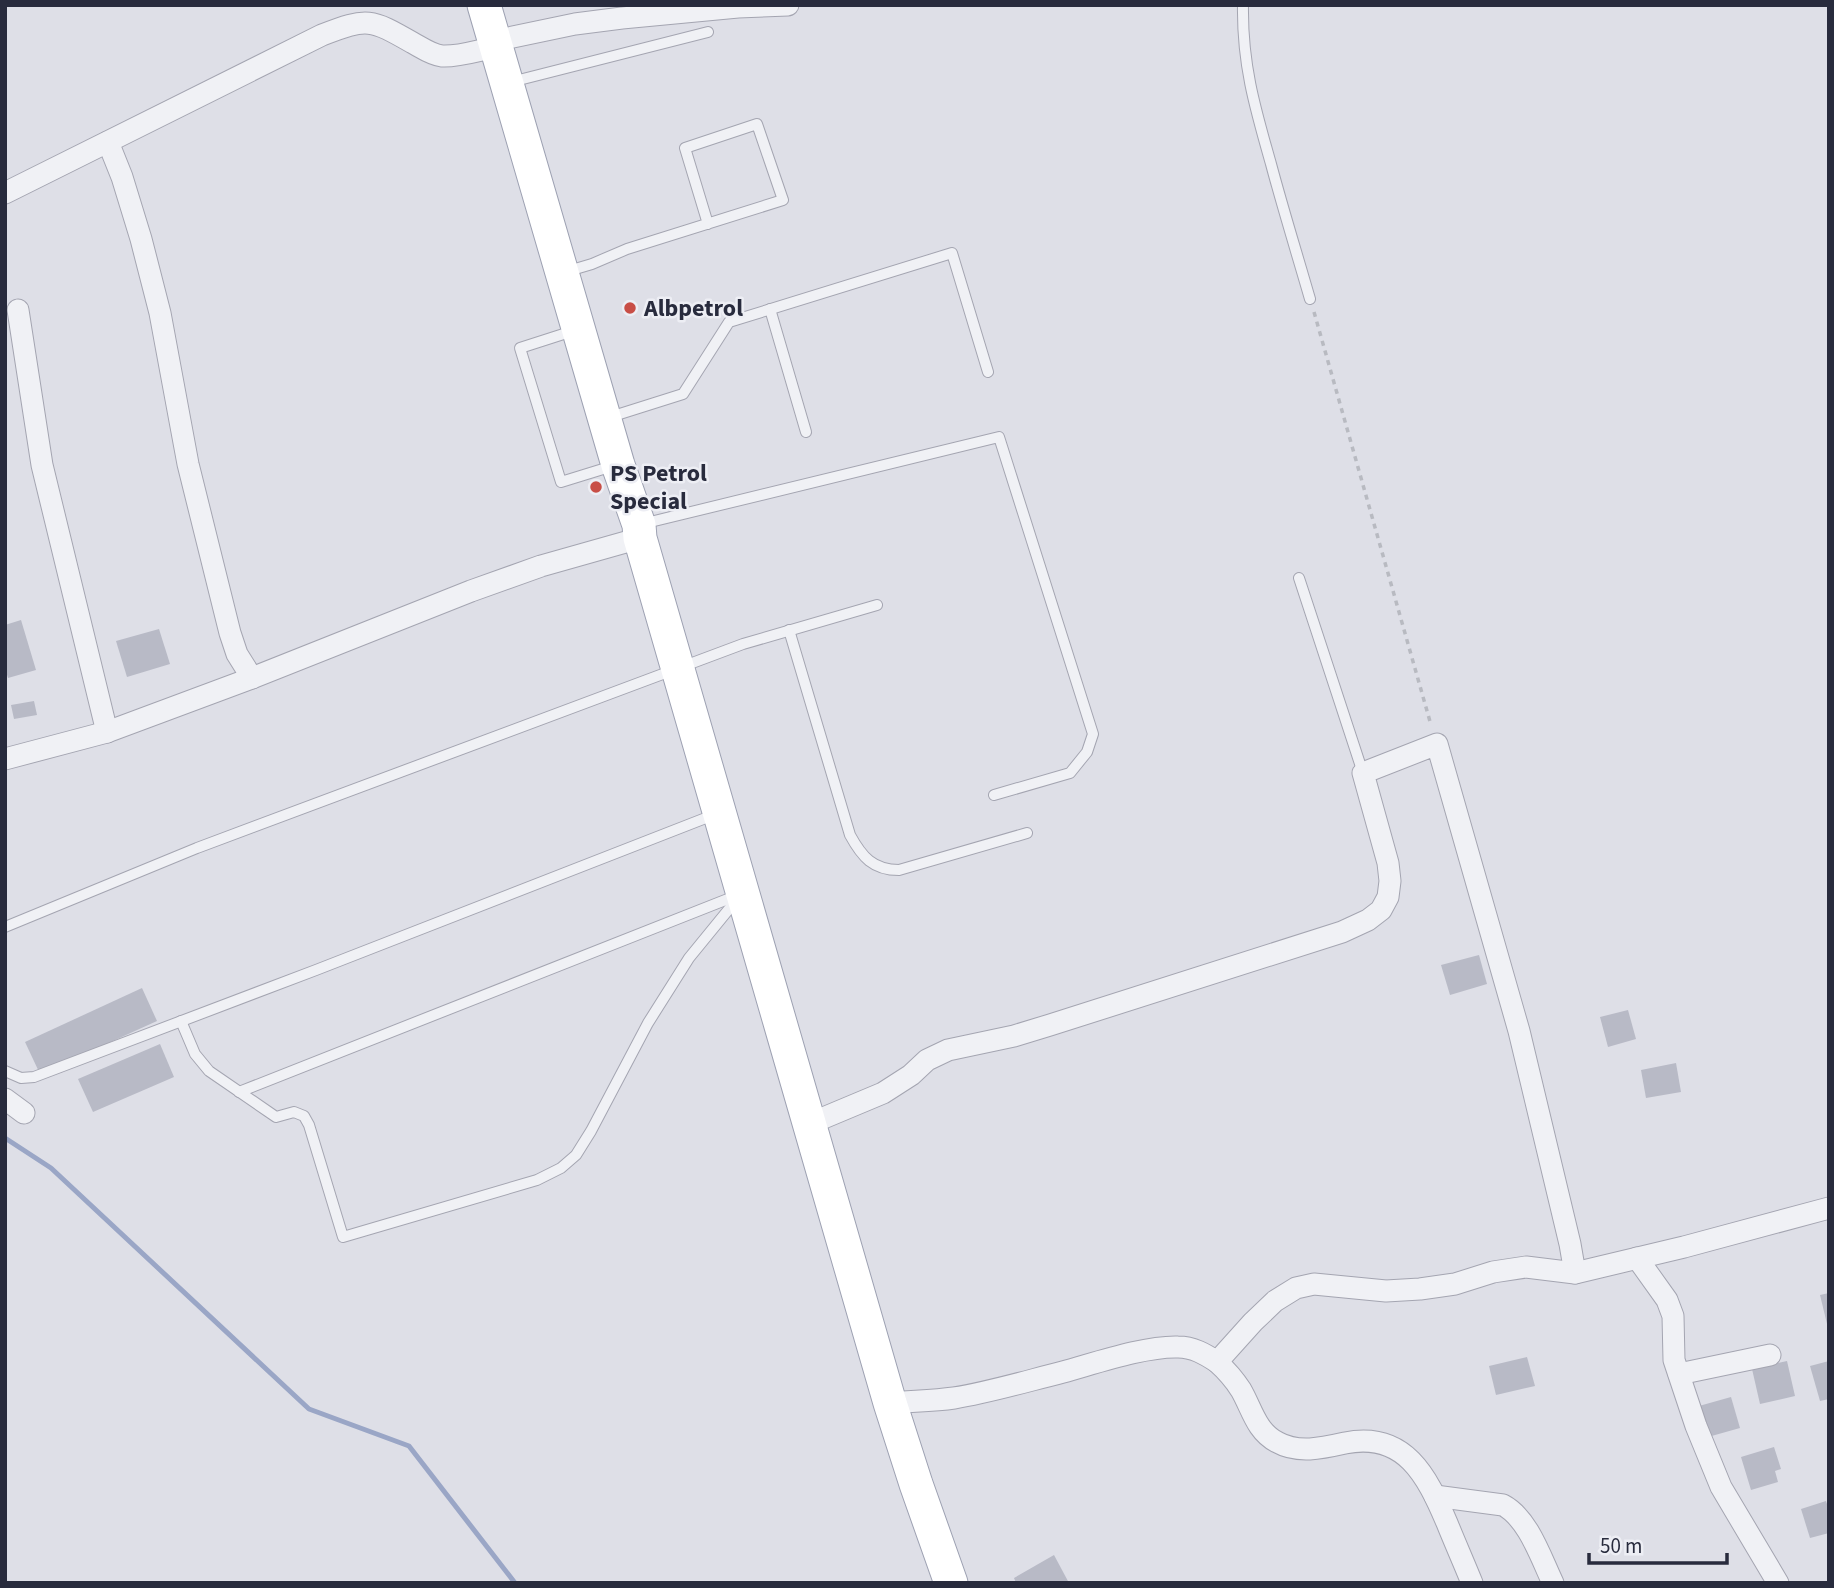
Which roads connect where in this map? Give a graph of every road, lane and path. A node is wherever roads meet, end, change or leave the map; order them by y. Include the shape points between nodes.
1 (484, 5) edge
2 (788, 5) edge
3 (1243, 5) edge
4 (708, 32) dead end
5 (495, 44) junction
6 (506, 83) junction
7 (108, 142) junction
8 (5, 193) edge
9 (708, 223) junction
10 (562, 272) junction
11 (1310, 299) joint
12 (769, 309) junction
13 (18, 310) dead end
14 (578, 329) junction
15 (988, 372) dead end
16 (605, 418) junction
17 (806, 432) dead end
18 (618, 465) junction
19 (640, 531) junction
20 (1299, 578) dead end
21 (877, 605) dead end
22 (789, 630) junction
23 (678, 668) junction
24 (253, 678) junction
25 (107, 732) junction
26 (1437, 744) junction
27 (5, 759) edge
28 (1363, 774) junction
29 (994, 796) dead end
30 (719, 813) junction
31 (1027, 833) dead end
32 (743, 894) junction
33 (5, 927) edge
34 (181, 1021) junction
35 (5, 1071) edge
36 (239, 1091) junction
37 (5, 1100) edge
38 (24, 1114) dead end
39 (809, 1124) junction
40 (1829, 1208) edge
41 (1637, 1258) junction
42 (1575, 1273) junction
43 (1770, 1355) dead end
44 (1217, 1362) junction
45 (1679, 1374) junction
46 (890, 1403) junction
47 (1435, 1496) junction
48 (951, 1583) edge
49 (1472, 1583) edge
50 (1553, 1583) edge
51 (1778, 1583) edge

1 - 5 main road
2 - 5 street via 575,24
3 - 11 lane via 1244,57 1253,100
4 - 6 lane
5 - 6 main road
5 - 7 street via 441,56 375,23 355,23 322,35
6 - 10 main road
7 - 8 street
7 - 24 street via 138,227 160,313 188,464 230,633
9 - 9 lane via 783,200 757,124 685,148
9 - 10 lane
10 - 14 main road
11 - 26 path
12 - 15 lane via 952,253
12 - 16 lane via 729,322 683,394
12 - 17 lane
13 - 25 street via 42,465
14 - 16 main road
14 - 18 lane via 520,348 561,482
16 - 18 main road
18 - 19 main road
19 - 23 main road
19 - 24 street via 471,591
19 - 29 lane via 999,437 1093,734 1087,752 1070,773
20 - 28 lane
21 - 22 lane
22 - 23 lane
22 - 31 lane via 850,835 870,862 884,870 899,870
23 - 30 main road
23 - 33 lane via 197,848
24 - 25 street
25 - 27 street
26 - 28 street
26 - 42 street via 1519,1031
28 - 39 street via 1390,881 1381,910 1368,920 1050,1025 948,1049 883,1093
30 - 32 main road
30 - 34 lane
32 - 36 lane
32 - 36 lane via 689,958 576,1156 537,1180 343,1237 304,1116 294,1112 276,1117
32 - 39 main road
34 - 35 lane via 34,1077 21,1078
34 - 36 lane via 195,1054 209,1071
37 - 38 street
39 - 46 main road
40 - 41 street
41 - 42 street
41 - 45 street via 1673,1316 1674,1360
42 - 44 street via 1526,1267 1420,1289 1366,1290 1334,1284 1296,1288 1252,1322
43 - 45 street
44 - 46 street via 1177,1346 986,1392
44 - 47 street via 1231,1375 1264,1433 1278,1443 1313,1450 1376,1441 1409,1458
45 - 51 street via 1721,1486
46 - 48 main road
47 - 49 street
47 - 50 street via 1513,1510

